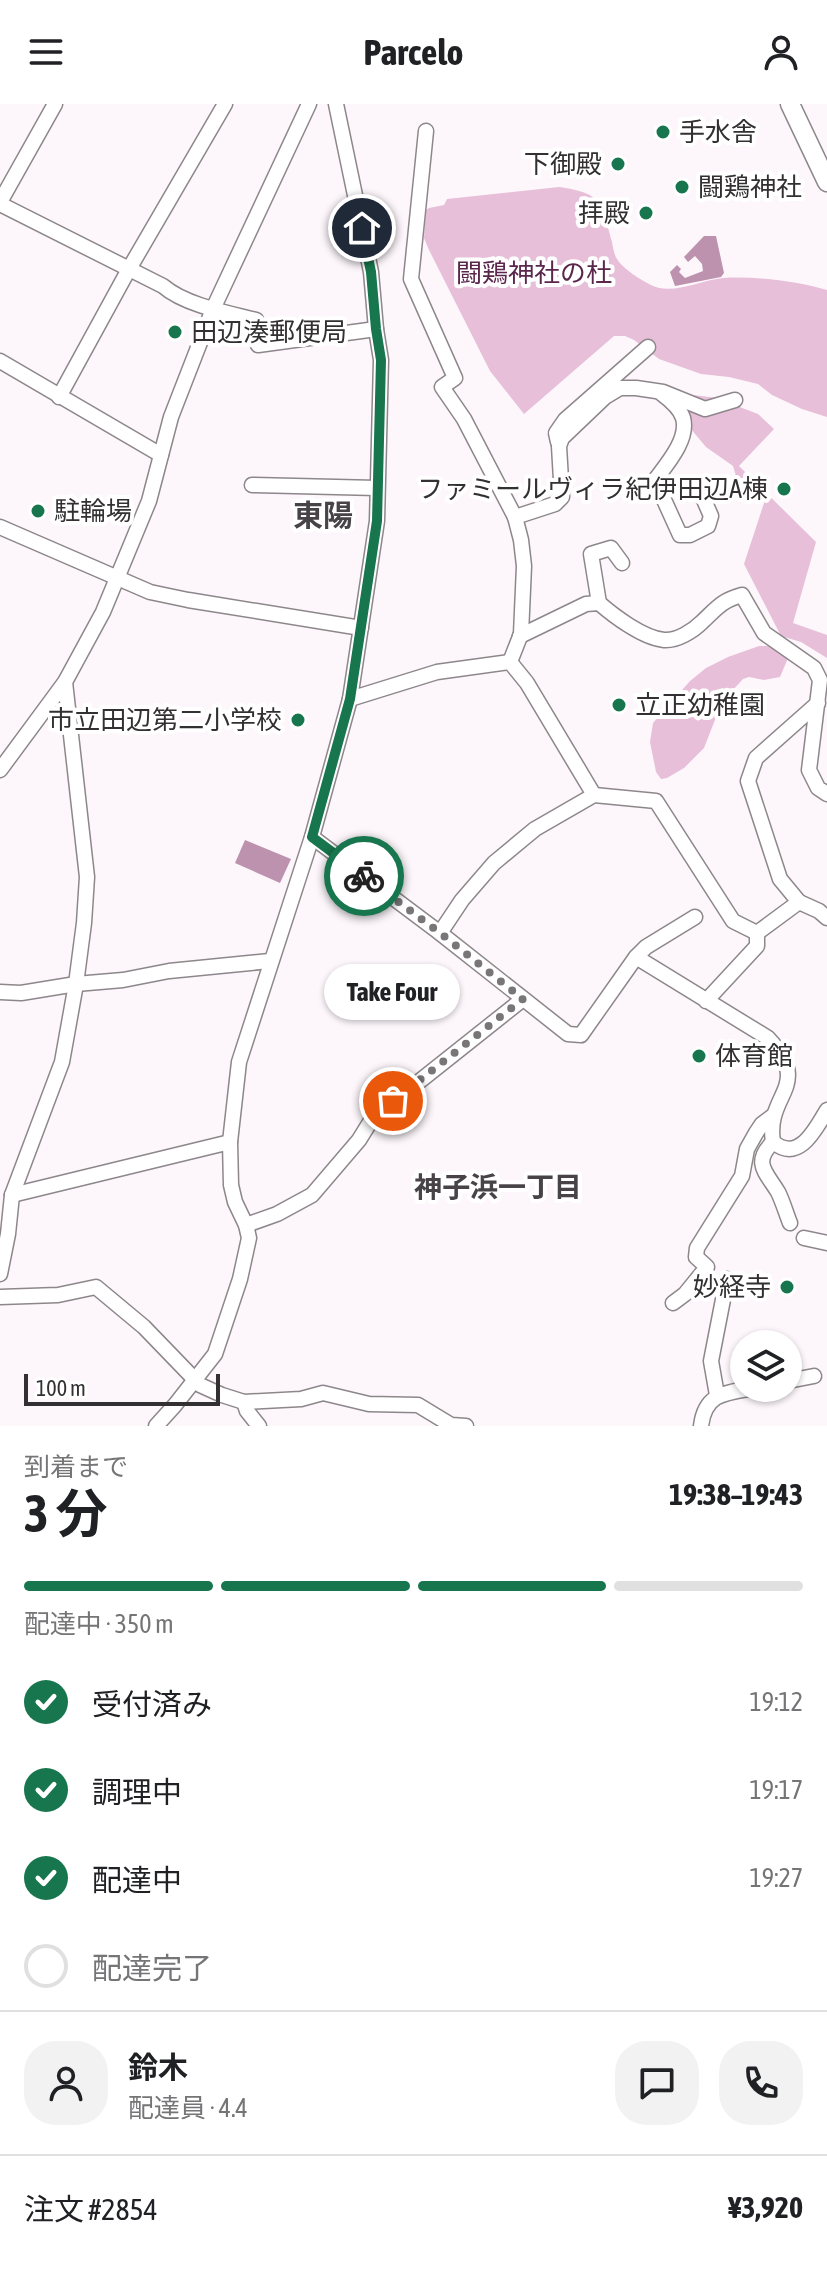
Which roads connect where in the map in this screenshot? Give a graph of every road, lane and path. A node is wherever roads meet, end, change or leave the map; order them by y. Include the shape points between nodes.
1 (55, 104) edge
2 (225, 104) edge
3 (309, 104) edge
4 (336, 104) edge
5 (790, 104) edge
6 (426, 131) dead end
7 (827, 182) edge
8 (0, 203) edge
9 (129, 269) junction
10 (213, 309) junction
11 (376, 329) junction
12 (648, 347) dead end
13 (0, 361) edge
14 (659, 391) junction
15 (59, 397) junction
16 (735, 400) dead end
17 (559, 446) junction
18 (161, 455) junction
19 (252, 485) dead end
20 (377, 488) junction
21 (701, 493) dead end
22 (515, 517) junction
23 (2, 532) edge
24 (622, 563) dead end
25 (117, 576) junction
26 (599, 603) junction
27 (361, 628) junction
28 (520, 636) junction
29 (510, 662) junction
30 (65, 682) junction
31 (350, 699) junction
32 (818, 703) junction
33 (0, 770) edge
34 (827, 794) edge
35 (594, 795) junction
36 (312, 837) junction
37 (799, 902) junction
38 (695, 917) dead end
39 (827, 918) edge
40 (440, 933) junction
41 (757, 933) junction
42 (636, 957) junction
43 (270, 961) junction
44 (76, 984) junction
45 (0, 992) edge
46 (523, 999) junction
47 (706, 1001) junction
48 (827, 1110) edge
49 (774, 1115) junction
50 (230, 1142) junction
51 (773, 1142) junction
52 (12, 1195) junction
53 (790, 1223) dead end
54 (246, 1225) junction
55 (4, 1234) edge
56 (804, 1238) dead end
57 (827, 1243) edge
58 (0, 1274) edge
59 (727, 1279) dead end
60 (0, 1297) edge
61 (673, 1303) dead end
62 (814, 1376) dead end
63 (802, 1378) edge
64 (194, 1379) junction
65 (730, 1393) edge
66 (717, 1395) junction
67 (244, 1402) junction
68 (156, 1426) edge
69 (259, 1426) edge
70 (466, 1426) edge
71 (701, 1426) edge

1 - 8 street
2 - 9 street
3 - 10 street
4 - 11 street via 371,272
5 - 7 main road
6 - 22 street via 411,279 455,378 442,387
8 - 9 street
9 - 10 street
9 - 15 street
10 - 11 street via 256,320 258,345
10 - 18 street
11 - 20 street via 381,360
12 - 17 street via 565,420 556,433
13 - 15 street
14 - 16 street via 705,409
14 - 17 street via 620,388
14 - 21 street via 684,418 677,451 655,480 680,535 708,526 711,516
15 - 18 street
17 - 22 street via 562,497
18 - 25 street via 149,501
19 - 20 street
20 - 27 street
22 - 28 street via 524,566
23 - 25 street
24 - 26 street via 611,548 591,554
25 - 27 street via 150,592
25 - 30 street
26 - 28 street via 586,604
26 - 32 street via 624,622 665,640 693,630 718,605 742,595 764,633 814,668 820,680
27 - 31 street
28 - 29 street
29 - 31 street via 437,672
29 - 35 street
30 - 33 street
30 - 44 street via 87,877
31 - 36 street
32 - 34 street via 809,770
32 - 37 street via 756,758 748,781 780,879
35 - 40 street via 504,853
35 - 41 street via 656,801 733,921
36 - 40 street
36 - 43 street
37 - 39 street
37 - 41 street
38 - 42 street
40 - 46 street
41 - 47 street via 757,946
42 - 46 street via 581,1035 568,1034
42 - 47 street
43 - 44 street
43 - 50 street via 239,1062
44 - 45 street
44 - 52 street via 62,1062
46 - 54 street via 372,1119 312,1195
47 - 49 street via 768,1038 781,1052 788,1081
48 - 51 street via 799,1147 789,1150
49 - 51 street
49 - 61 street via 756,1133 742,1176 697,1248 696,1257 707,1267
50 - 52 street
50 - 54 street via 231,1185
51 - 53 street via 761,1162
52 - 55 street
54 - 64 street via 249,1238 240,1279 215,1354
55 - 58 street
56 - 57 street
59 - 66 street via 711,1361
60 - 64 street via 58,1295 96,1287
62 - 63 street
64 - 67 street
64 - 68 street
65 - 66 street
66 - 71 street via 703,1409
67 - 69 street
67 - 70 street via 323,1393 369,1404 418,1405 451,1425

